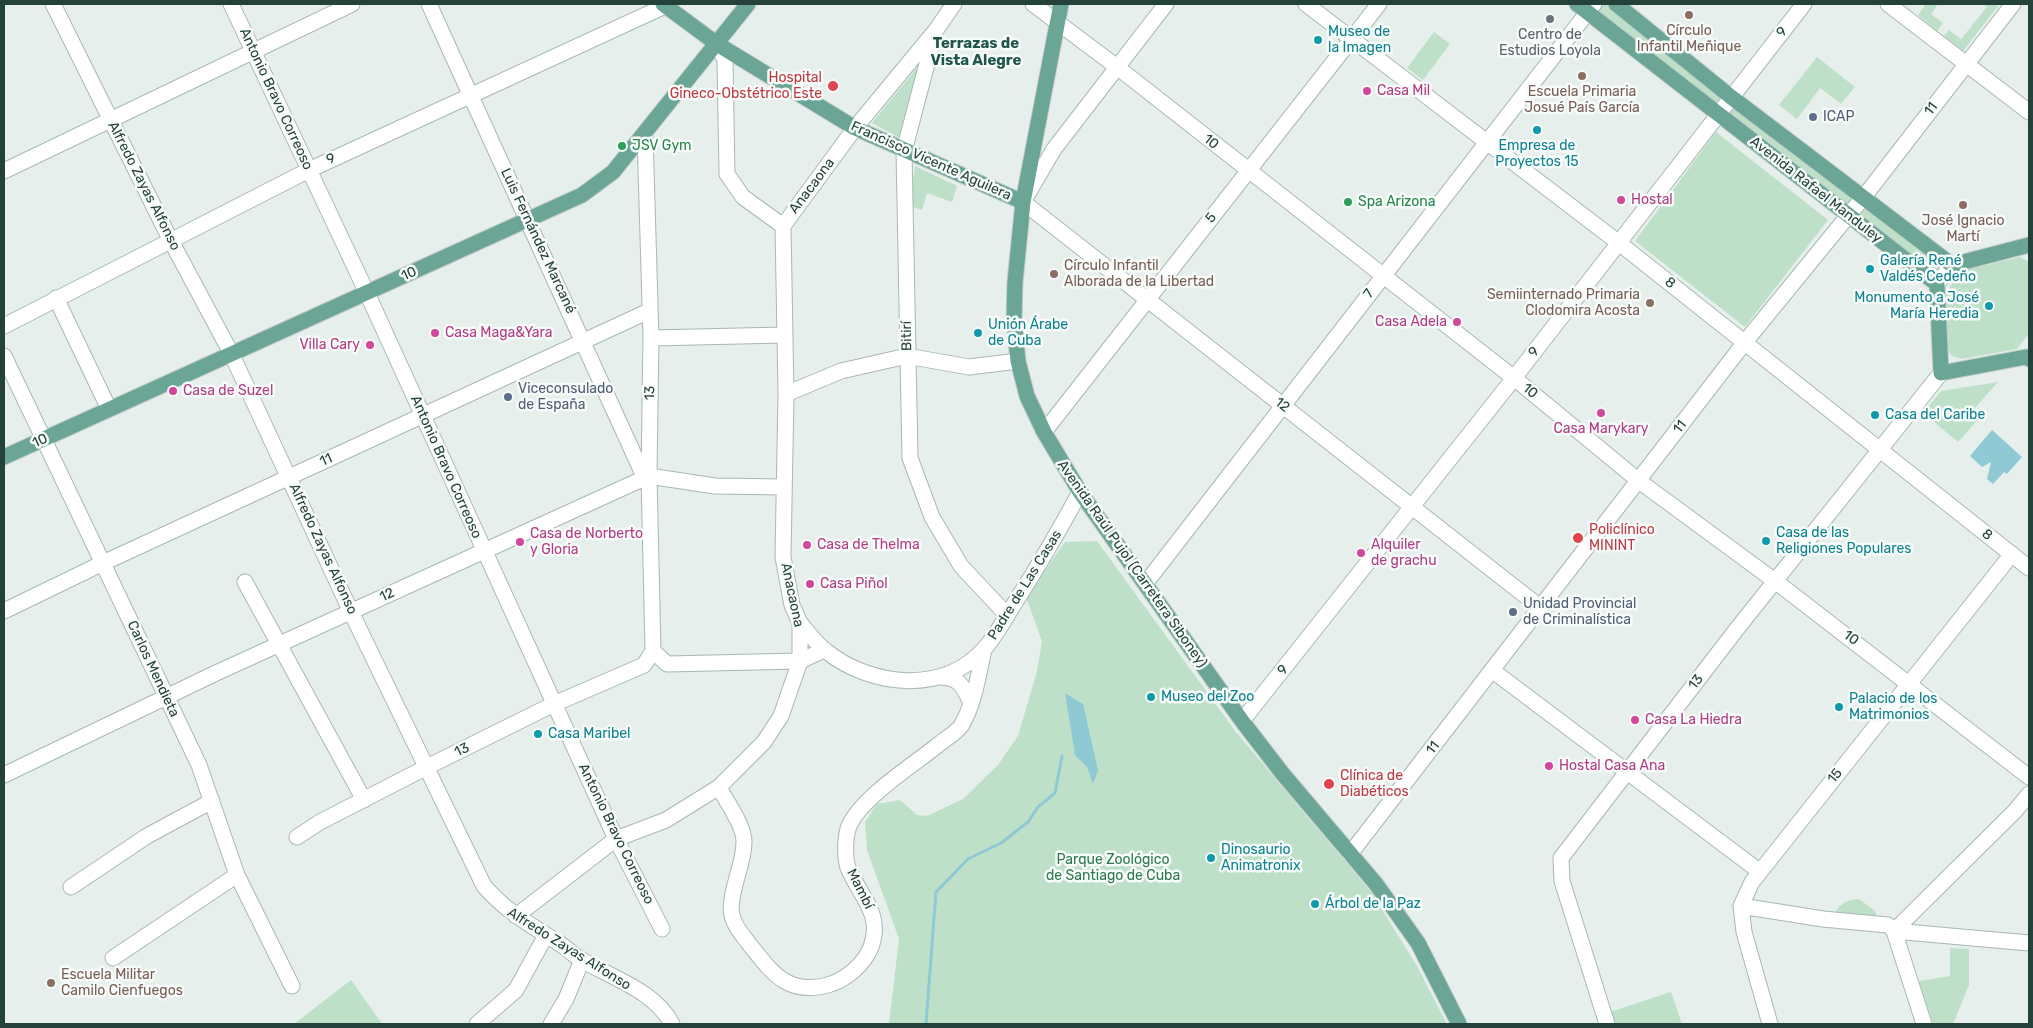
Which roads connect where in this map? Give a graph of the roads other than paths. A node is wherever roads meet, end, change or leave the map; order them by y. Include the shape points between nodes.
1 (53, 4) edge
2 (231, 4) edge
3 (352, 4) edge
4 (429, 4) edge
5 (748, 4) edge
6 (954, 4) edge
7 (1033, 4) edge
8 (1061, 4) edge
9 (1166, 4) edge
10 (1306, 4) edge
11 (1379, 4) edge
12 (1616, 4) edge
13 (1804, 4) edge
14 (1888, 4) edge
15 (2013, 4) edge
16 (664, 5) edge
17 (1586, 7) edge
18 (1059, 22) junction
19 (936, 30) junction
20 (1352, 38) junction
21 (716, 44) junction
22 (254, 50) junction
23 (1966, 63) junction
24 (1117, 67) junction
25 (471, 94) junction
26 (1731, 97) junction
27 (2029, 112) edge
28 (1719, 114) junction
29 (110, 119) junction
30 (855, 128) junction
31 (645, 135) junction
32 (1486, 143) junction
33 (904, 151) junction
34 (309, 170) junction
35 (4, 171) edge
36 (1248, 171) junction
37 (1864, 197) junction
38 (1023, 202) junction
39 (1848, 216) junction
40 (528, 220) junction
41 (782, 226) junction
42 (170, 239) junction
43 (1619, 243) junction
44 (2029, 245) edge
45 (1952, 265) junction
46 (1383, 276) junction
47 (1937, 284) junction
48 (367, 293) junction
49 (56, 298) junction
50 (1147, 300) junction
51 (649, 311) junction
52 (4, 326) edge
53 (784, 335) junction
54 (651, 338) junction
55 (584, 341) junction
56 (1745, 342) junction
57 (231, 352) junction
58 (4, 356) edge
59 (907, 356) junction
60 (2028, 356) edge
61 (1018, 361) junction
62 (1941, 373) junction
63 (1514, 378) junction
64 (786, 394) junction
65 (1283, 406) junction
66 (109, 408) junction
67 (423, 416) junction
68 (1044, 432) junction
69 (45, 438) junction
70 (1879, 448) junction
71 (4, 457) edge
72 (289, 476) junction
73 (649, 476) junction
74 (1639, 481) junction
75 (784, 488) junction
76 (1080, 492) junction
77 (1411, 508) junction
78 (483, 550) junction
79 (2012, 554) junction
80 (103, 563) junction
81 (2029, 568) edge
82 (1776, 581) junction
83 (244, 582) dead end
84 (1145, 584) junction
85 (1541, 608) junction
86 (4, 611) edge
87 (351, 612) junction
88 (1007, 615) junction
89 (800, 623) junction
90 (278, 644) junction
91 (824, 650) junction
92 (984, 650) junction
93 (653, 651) junction
94 (800, 660) junction
95 (1493, 671) junction
96 (941, 677) junction
97 (1909, 683) junction
98 (166, 696) junction
99 (971, 703) junction
100 (554, 704) junction
101 (1242, 721) junction
102 (425, 768) junction
103 (1626, 771) junction
104 (4, 775) edge
105 (2029, 777) edge
106 (719, 788) junction
107 (2029, 794) edge
108 (364, 800) junction
109 (212, 801) junction
110 (297, 837) dead end
111 (616, 839) junction
112 (1350, 854) junction
113 (1759, 871) junction
114 (237, 875) junction
115 (71, 887) dead end
116 (1741, 906) junction
117 (516, 916) junction
118 (662, 929) dead end
119 (1894, 931) junction
120 (546, 935) junction
121 (2029, 943) edge
122 (113, 958) dead end
123 (582, 960) junction
124 (292, 986) dead end
125 (477, 1024) edge
126 (551, 1024) edge
127 (672, 1024) edge
128 (1459, 1024) edge
129 (1607, 1024) edge
130 (1770, 1024) edge
131 (1924, 1024) edge

1 - 29 street, Alfredo Zayas Alfonso
2 - 22 street, Antonio Bravo Correoso
3 - 22 street
4 - 25 street, Luis Fernández Marcané
5 - 21 main road, 10
6 - 19 street, Anacaona
7 - 18 street, 10
8 - 18 main road, Avenida Raúl Pujol (Carretera Siboney)
9 - 24 street
10 - 20 street, 8
11 - 20 street, 5
12 - 26 main road, Avenida Rafael Manduley
13 - 26 street, 9
14 - 23 street
15 - 23 street, 11
16 - 21 main road, Francisco Vicente Aguilera
16 - 25 street, 9
17 - 28 main road, Avenida Rafael Manduley
17 - 32 street, 7
18 - 24 street, 10
18 - 38 main road, Avenida Raúl Pujol (Carretera Siboney)
19 - 30 street, Anacaona
19 - 33 street, Bitirí
20 - 32 street, 8
20 - 36 street, 5
21 - 30 main road, Francisco Vicente Aguilera
21 - 31 main road, 10
21 - 41 street via 725,60 727,174 743,197
22 - 29 street
22 - 34 street, Antonio Bravo Correoso
23 - 27 street
23 - 37 street, 11
24 - 36 street, 10
24 - 38 street via 1054,149
25 - 34 street, 9
25 - 40 street, Luis Fernández Marcané
26 - 28 street, 9
26 - 37 main road, Avenida Rafael Manduley
28 - 39 main road, Avenida Rafael Manduley
28 - 43 street, 9
29 - 35 street
29 - 42 street, Alfredo Zayas Alfonso
30 - 33 main road, Francisco Vicente Aguilera
30 - 41 street, Anacaona
31 - 40 main road, 10 via 598,185
31 - 51 street, 13
32 - 43 street, 8
32 - 46 street, 7
33 - 38 main road, Francisco Vicente Aguilera
33 - 59 street, Bitirí
34 - 42 street, 9
34 - 48 street, Antonio Bravo Correoso
36 - 46 street, 10
36 - 50 street, 5
37 - 39 street, 11
37 - 45 main road, Avenida Rafael Manduley
38 - 50 street, 12
38 - 61 main road, Avenida Raúl Pujol (Carretera Siboney) via 1014,282
39 - 47 main road, Avenida Rafael Manduley
39 - 56 street, 11
40 - 48 main road, 10
40 - 55 street, Luis Fernández Marcané
41 - 53 street, Anacaona
42 - 49 street, 9
42 - 57 street, Alfredo Zayas Alfonso
43 - 56 street, 8
43 - 63 street, 9
44 - 45 main road
45 - 47 street
46 - 63 street, 10
46 - 65 street, 7
47 - 62 main road
48 - 57 main road, 10
48 - 67 street, Antonio Bravo Correoso
49 - 52 street, 9
49 - 66 street
50 - 65 street, 12
50 - 68 street, 5
51 - 54 street, 13
51 - 55 street, 11
53 - 54 street
53 - 64 street, Anacaona
54 - 73 street, 13
55 - 67 street, 11
55 - 73 street, Luis Fernández Marcané via 641,470
56 - 70 street, 8
56 - 74 street, 11
57 - 66 main road, 10
57 - 72 street, Alfredo Zayas Alfonso
58 - 69 street, Carlos Mendieta
59 - 61 street via 969,367
59 - 64 street via 841,371
59 - 88 street, Bitirí via 910,458 932,517 961,566
60 - 62 main road
61 - 68 main road, Avenida Raúl Pujol (Carretera Siboney) via 1027,396
62 - 70 street, 13
63 - 74 street, 10
63 - 77 street, 9
64 - 75 street, Anacaona
65 - 77 street, 12
65 - 84 street, 7
66 - 69 main road, 10
67 - 72 street, 11
67 - 78 street, Antonio Bravo Correoso
68 - 76 main road, Avenida Raúl Pujol (Carretera Siboney)
69 - 71 main road, 10
69 - 80 street, Carlos Mendieta
70 - 79 street, 8
70 - 82 street, 13
72 - 80 street, 11
72 - 87 street, Alfredo Zayas Alfonso
73 - 75 street via 714,486
73 - 78 street, 12
73 - 93 street, 13
74 - 82 street, 10
74 - 85 street, 11
75 - 89 street, Anacaona via 785,573
76 - 84 main road, Avenida Raúl Pujol (Carretera Siboney)
76 - 88 street, Padre de Las Casas
77 - 85 street, 12
77 - 101 street, 9
78 - 87 street, 12
78 - 100 street, Antonio Bravo Correoso
79 - 81 street, 8
79 - 97 street, 15
80 - 86 street, 11
80 - 98 street, Carlos Mendieta
82 - 97 street, 10
82 - 103 street, 13
83 - 90 street
84 - 101 main road, Avenida Raúl Pujol (Carretera Siboney)
85 - 95 street, 11
87 - 90 street, 12
87 - 102 street, Alfredo Zayas Alfonso
88 - 92 street, Padre de Las Casas
89 - 91 street, Padre de Las Casas
89 - 94 street, Anacaona
90 - 98 street, 12
90 - 108 street
91 - 94 street
91 - 96 street, Padre de Las Casas via 854,668 887,679 905,682
92 - 96 street, Padre de Las Casas
92 - 99 street, Mambí
93 - 94 street via 667,664
93 - 100 street, 13 via 644,665
94 - 106 street, Anacaona via 781,716 764,742
95 - 103 street
95 - 112 street, 11
96 - 99 street via 954,678 964,688
97 - 105 street, 10
97 - 113 street, 15
98 - 104 street, 12
98 - 109 street, Carlos Mendieta via 199,765
99 - 106 street, Mambí via 960,727 860,807 849,827 846,845 848,869 870,904 874,935 863,960 852,973 839,981 806,988 790,984 774,975 734,924 731,908 744,841
100 - 102 street, 13
100 - 111 street, Antonio Bravo Correoso
101 - 112 main road, Avenida Raúl Pujol (Carretera Siboney)
102 - 108 street, 13
102 - 117 street, Alfredo Zayas Alfonso via 484,886 503,908
103 - 113 street
103 - 129 street, 13 via 1561,858 1562,880
106 - 111 street, Anacaona via 666,820
107 - 119 street
108 - 110 street, 13
109 - 114 street, Carlos Mendieta
109 - 115 street via 147,836
111 - 117 street, Anacaona
111 - 118 street, Antonio Bravo Correoso
112 - 128 main road, Avenida Raúl Pujol (Carretera Siboney) via 1418,943
113 - 116 street, 15
114 - 122 street
114 - 124 street, Carlos Mendieta
116 - 119 street via 1888,925
116 - 130 street via 1744,932
117 - 120 street, Alfredo Zayas Alfonso
119 - 121 street
119 - 131 street
120 - 123 street, Alfredo Zayas Alfonso
120 - 125 street via 516,990
123 - 126 street via 566,1000
123 - 127 street, Alfredo Zayas Alfonso via 653,1002

